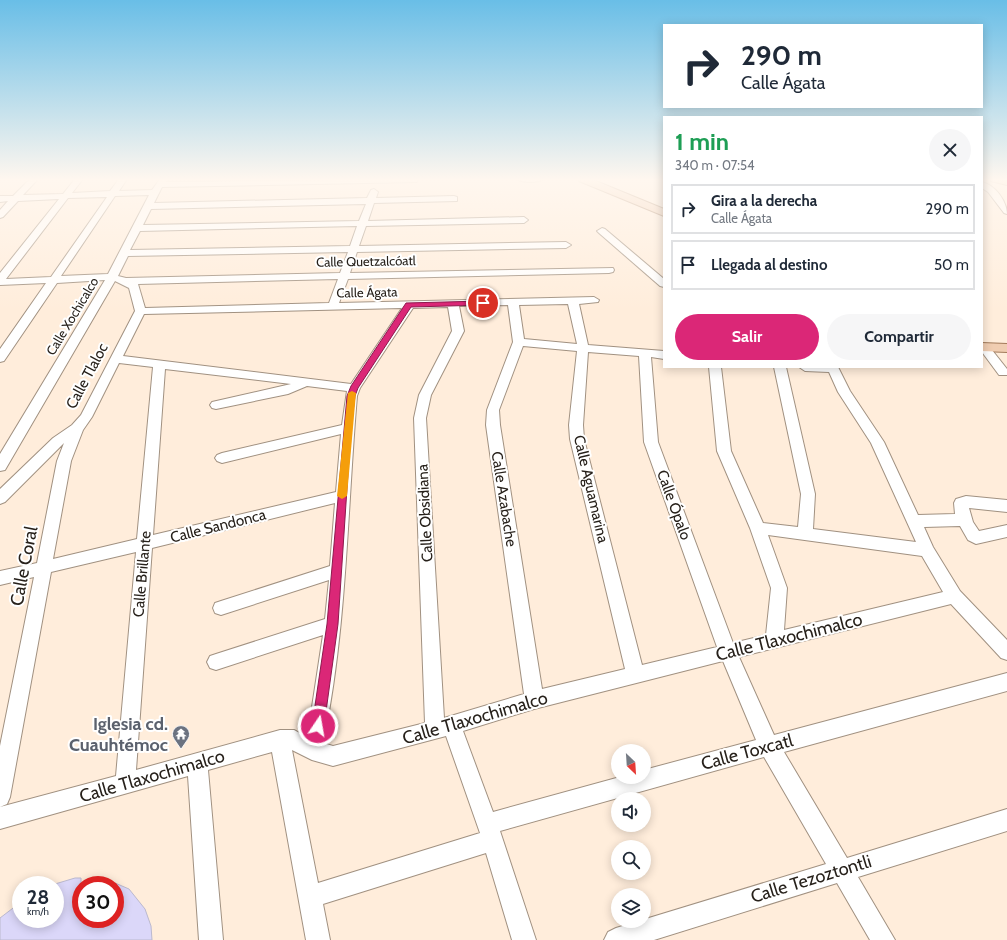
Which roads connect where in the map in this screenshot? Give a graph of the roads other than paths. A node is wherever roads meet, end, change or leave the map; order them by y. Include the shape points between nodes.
1 (44, 223) edge
2 (94, 223) edge
3 (141, 223) edge
4 (362, 223) junction
5 (369, 223) edge
6 (138, 228) junction
7 (602, 231) dead end
8 (566, 244) dead end
9 (354, 248) junction
10 (124, 253) junction
11 (609, 270) dead end
12 (345, 275) junction
13 (112, 277) junction
14 (55, 278) junction
15 (0, 281) edge
16 (125, 281) junction
17 (663, 283) edge
18 (594, 300) dead end
19 (573, 301) junction
20 (513, 302) junction
21 (453, 304) junction
22 (409, 305) junction
23 (333, 306) junction
24 (140, 311) junction
25 (519, 342) junction
26 (583, 347) junction
27 (983, 347) edge
28 (1007, 348) edge
29 (645, 353) junction
30 (663, 355) edge
31 (0, 358) edge
32 (115, 359) junction
33 (159, 364) junction
34 (715, 368) edge
35 (780, 368) edge
36 (832, 368) edge
37 (1003, 372) dead end
38 (307, 383) junction
39 (354, 388) junction
40 (216, 405) dead end
41 (77, 428) junction
42 (347, 428) junction
43 (222, 458) dead end
44 (38, 460) junction
45 (64, 461) junction
46 (0, 466) edge
47 (3, 493) edge
48 (342, 496) junction
49 (1007, 506) edge
50 (965, 520) junction
51 (913, 521) junction
52 (758, 528) junction
53 (1007, 531) edge
54 (805, 535) junction
55 (145, 544) junction
56 (927, 550) junction
57 (45, 567) junction
58 (337, 571) junction
59 (0, 578) edge
60 (954, 596) junction
61 (221, 608) dead end
62 (332, 624) junction
63 (774, 640) junction
64 (727, 651) junction
65 (1007, 652) edge
66 (216, 662) dead end
67 (636, 675) junction
68 (1007, 682) edge
69 (534, 700) junction
70 (443, 728) junction
71 (280, 740) junction
72 (769, 746) junction
73 (312, 750) junction
74 (197, 763) junction
75 (125, 784) junction
76 (0, 797) edge
77 (0, 818) edge
78 (1007, 820) edge
79 (490, 832) junction
80 (842, 869) junction
81 (309, 897) junction
82 (211, 940) edge
83 (318, 940) edge
84 (524, 940) edge
85 (616, 940) edge
86 (883, 940) edge

1 - 15 street
2 - 14 street
3 - 6 street, Calle Xochicalco
4 - 5 street
4 - 6 street
4 - 9 street
6 - 10 street, Calle Xochicalco
7 - 17 street
8 - 9 street
9 - 10 street
9 - 12 street
10 - 13 street, Calle Xochicalco
11 - 12 street, Calle Quetzalcóatl
12 - 16 street, Calle Quetzalcóatl
12 - 23 street
13 - 14 street
13 - 16 street
13 - 46 street, Calle Xochicalco
14 - 15 street
14 - 31 street
16 - 24 street via 134,286
18 - 19 street, Calle Ágata
19 - 20 street, Calle Ágata
19 - 26 street, Calle Aguamarina
20 - 21 street, Calle Ágata
20 - 25 street, Calle Azabache
21 - 22 street, Calle Ágata
21 - 70 street, Calle Obsidiana via 458,331 456,338 426,395 420,418
22 - 23 street, Calle Ágata
22 - 39 street
23 - 24 street, Calle Ágata
24 - 32 street, Calle Tlaloc
25 - 26 street
25 - 69 street, Calle Azabache via 493,410 493,426
26 - 29 street
26 - 67 street, Calle Aguamarina via 577,439
27 - 28 main road
27 - 37 street
29 - 30 street
29 - 64 street, Calle Ópalo via 651,442
32 - 33 street
32 - 41 street, Calle Tlaloc via 86,417
33 - 38 street
33 - 55 street, Calle Brillante
34 - 52 street via 724,451
35 - 54 street via 808,494
36 - 51 street via 844,392 877,442
38 - 39 street
38 - 40 street via 288,390
39 - 42 street
41 - 44 street, Calle Tlaloc via 58,441
41 - 45 street, Calle Coral
42 - 43 street
42 - 48 street
44 - 45 street
44 - 47 street, Calle Tlaloc
45 - 57 street, Calle Coral
48 - 55 street, Calle Sandonca
48 - 58 street
49 - 50 street via 961,503
50 - 51 street
50 - 53 street via 976,538
51 - 56 street
52 - 54 street
52 - 63 street via 779,588
54 - 56 street
55 - 57 street, Calle Sandonca
55 - 75 street, Calle Brillante
56 - 60 street
57 - 59 street, Calle Sandonca
57 - 76 street, Calle Coral
58 - 61 street
58 - 62 street
60 - 63 street, Calle Tlaxochimalco
60 - 65 street
62 - 66 street
62 - 73 street via 321,714
63 - 64 street, Calle Tlaxochimalco
64 - 67 street, Calle Tlaxochimalco
64 - 72 street, Calle Ópalo
67 - 69 street, Calle Tlaxochimalco
68 - 72 street, Calle Toxcatl
69 - 70 street, Calle Tlaxochimalco
70 - 73 street, Calle Tlaxochimalco via 333,756
70 - 79 street, Calle Obsidiana
71 - 73 street, Calle Tlaxochimalco via 294,740
71 - 74 street, Calle Tlaxochimalco
71 - 81 street
72 - 79 street, Calle Toxcatl
72 - 80 street, Calle Ópalo
74 - 75 street, Calle Tlaxochimalco
74 - 82 street
75 - 77 street, Calle Tlaxochimalco
78 - 80 street, Calle Tezoztontli
79 - 81 street, Calle Toxcatl
79 - 84 street, Calle Obsidiana
80 - 85 street, Calle Tezoztontli
80 - 86 street, Calle Ópalo
81 - 83 street

